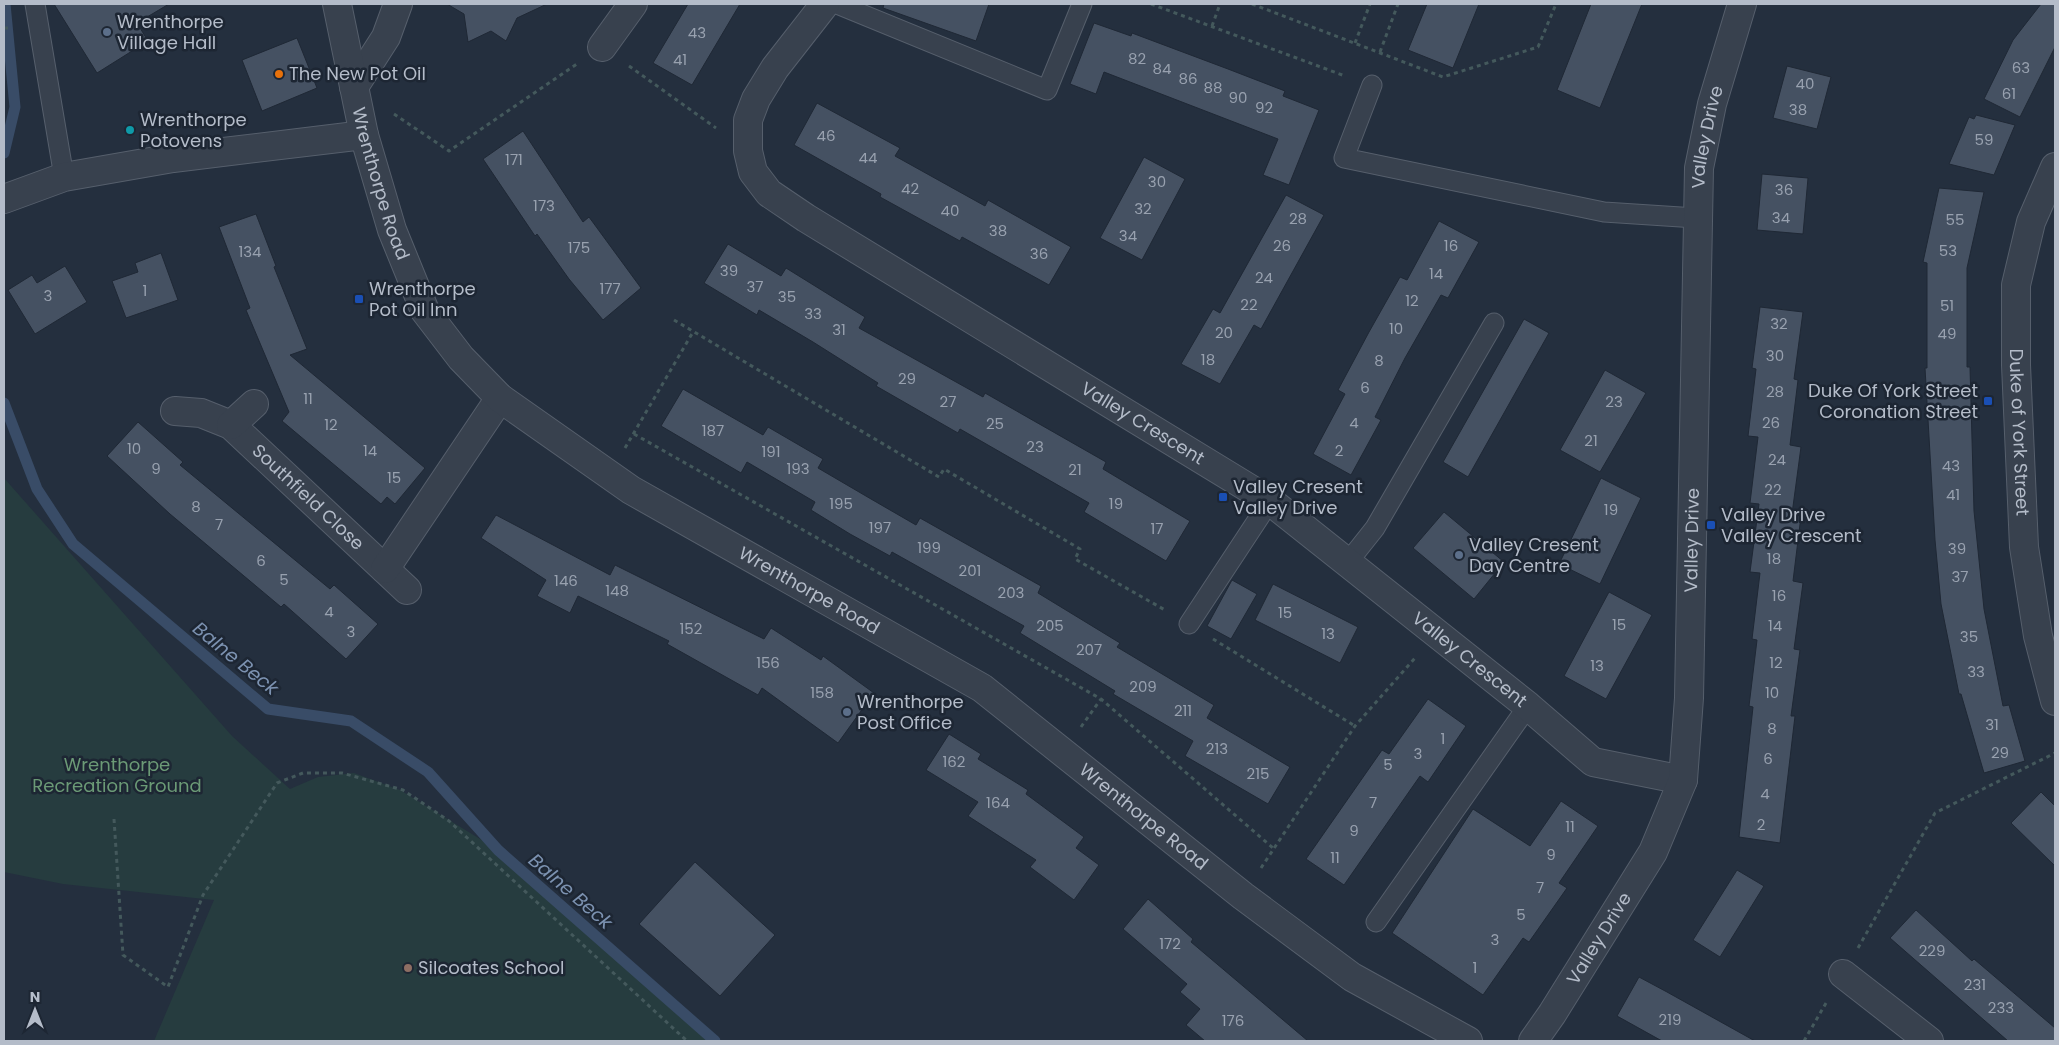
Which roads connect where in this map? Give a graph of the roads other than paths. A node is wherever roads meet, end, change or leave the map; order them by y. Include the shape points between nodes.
1 (35, 4) edge
2 (337, 4) edge
3 (398, 4) edge
4 (633, 4) edge
5 (825, 4) edge
6 (837, 4) edge
7 (1082, 4) edge
8 (1742, 4) edge
9 (602, 47) road end
10 (1372, 86) road end
11 (354, 87) junction
12 (364, 135) junction
13 (2055, 167) edge
14 (64, 177) junction
15 (4, 199) edge
16 (1696, 218) junction
17 (1494, 323) dead end
18 (500, 398) junction
19 (254, 404) dead end
20 (175, 411) dead end
21 (231, 425) junction
22 (1270, 501) junction
23 (1348, 562) junction
24 (386, 570) junction
25 (407, 590) dead end
26 (1189, 624) road end
27 (2055, 701) edge
28 (1528, 706) junction
29 (1683, 780) junction
30 (1376, 922) dead end
31 (1843, 974) road end
32 (1468, 1041) edge
33 (1533, 1041) edge
34 (1928, 1041) edge

1 - 14 lane
2 - 11 street, Wrenthorpe Road
3 - 11 street via 386,37
4 - 9 street
5 - 22 street, Valley Crescent via 775,68 756,99 748,120 748,151 753,172 769,193
6 - 7 lane via 1047,90
8 - 16 street, Valley Drive via 1712,104 1698,168
10 - 16 lane via 1344,158 1604,212
11 - 12 street, Wrenthorpe Road
12 - 14 street via 173,158
12 - 18 street, Wrenthorpe Road via 392,230 425,311 461,358
13 - 27 street, Duke of York Street via 2031,222 2016,285 2024,547 2038,636
14 - 15 street
16 - 29 street, Valley Drive via 1689,688
17 - 23 lane via 1375,528
18 - 24 street
18 - 32 street, Wrenthorpe Road via 631,490 982,688 1243,896 1352,977
19 - 21 street
20 - 21 street, Southfield Close via 201,412
21 - 24 street, Southfield Close
22 - 23 street, Valley Crescent
22 - 26 lane
23 - 28 street, Valley Crescent
24 - 25 street, Southfield Close
28 - 29 street, Valley Crescent via 1593,762
28 - 30 lane
29 - 33 street, Valley Drive via 1653,852
31 - 34 street

